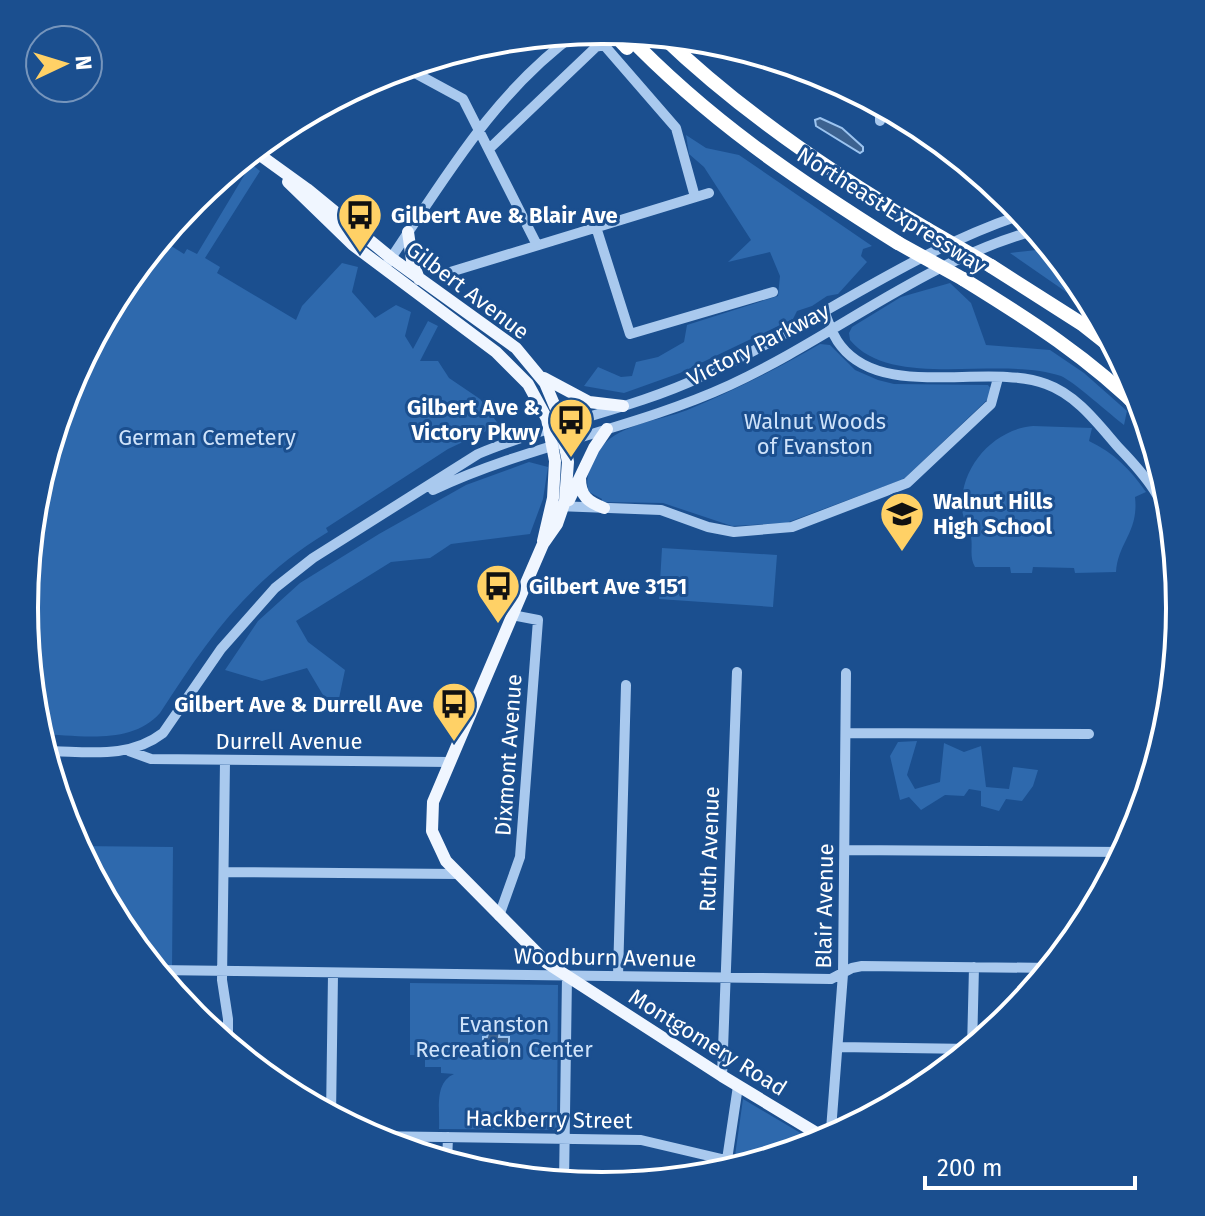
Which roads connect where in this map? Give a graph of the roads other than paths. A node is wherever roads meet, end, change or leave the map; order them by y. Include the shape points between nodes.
1 (561, 45) edge
2 (624, 45) edge
3 (637, 45) edge
4 (675, 48) edge
5 (652, 60) junction
6 (417, 74) edge
7 (880, 116) edge
8 (880, 121) dead end
9 (479, 127) junction
10 (489, 149) junction
11 (263, 157) edge
12 (709, 193) dead end
13 (695, 197) junction
14 (1011, 219) edge
15 (596, 227) junction
16 (408, 232) junction
17 (1025, 234) edge
18 (537, 245) junction
19 (387, 264) junction
20 (447, 273) dead end
21 (419, 279) junction
22 (773, 292) dead end
23 (825, 313) junction
24 (1082, 324) junction
25 (1091, 326) edge
26 (832, 330) junction
27 (1096, 335) edge
28 (540, 376) junction
29 (998, 378) junction
30 (1125, 395) edge
31 (623, 406) junction
32 (556, 428) junction
33 (607, 429) junction
34 (559, 445) junction
35 (580, 478) junction
36 (1154, 490) edge
37 (560, 506) junction
38 (399, 507) junction
39 (604, 508) junction
40 (543, 544) junction
41 (512, 615) junction
42 (737, 672) dead end
43 (846, 673) dead end
44 (626, 685) dead end
45 (846, 733) junction
46 (1089, 734) dead end
47 (56, 751) edge
48 (129, 751) junction
49 (225, 761) junction
50 (450, 762) junction
51 (845, 850) junction
52 (1112, 852) edge
53 (224, 872) junction
54 (458, 874) junction
55 (499, 916) junction
56 (974, 967) junction
57 (1037, 968) edge
58 (170, 970) edge
59 (222, 972) junction
60 (333, 974) junction
61 (843, 974) junction
62 (567, 976) junction
63 (618, 976) junction
64 (725, 979) junction
65 (228, 1030) edge
66 (972, 1034) edge
67 (838, 1047) junction
68 (955, 1049) edge
69 (722, 1076) junction
70 (738, 1086) junction
71 (331, 1103) edge
72 (832, 1124) edge
73 (815, 1132) edge
74 (403, 1136) edge
75 (448, 1137) junction
76 (565, 1139) junction
77 (447, 1151) edge
78 (723, 1159) edge
79 (726, 1159) edge
80 (564, 1171) edge

1 - 9 street
2 - 5 highway
3 - 5 highway, Northeast Expressway
4 - 24 highway, Northeast Expressway, bridge via 775,132
5 - 30 highway, Northeast Expressway, bridge via 744,141 815,191 1063,343
6 - 9 street via 463,99
7 - 8 street
9 - 10 street
9 - 16 street
10 - 13 street via 604,45 676,128
10 - 18 street
11 - 19 main road, Gilbert Avenue via 307,189
12 - 13 street
13 - 15 street
14 - 23 street, Victory Parkway via 947,245
15 - 18 street
15 - 22 street via 630,334
16 - 19 street
16 - 21 main road
17 - 26 street, Victory Parkway via 914,281
18 - 20 street
19 - 21 main road, Gilbert Avenue
19 - 32 main road, Gilbert Avenue via 508,362
21 - 28 main road, Gilbert Avenue via 505,339
23 - 26 street
23 - 31 street, Victory Parkway via 700,378
24 - 25 highway
24 - 27 highway, Northeast Expressway
26 - 29 street via 849,355 877,371
26 - 33 street, Victory Parkway via 729,385
28 - 31 main road via 589,402
28 - 32 main road, Gilbert Avenue via 554,402
29 - 36 street via 1046,384 1078,404
29 - 39 street via 991,404 907,483 792,527 734,532 661,510
31 - 32 street, Victory Parkway
32 - 34 main road, Gilbert Avenue
32 - 38 street, Victory Parkway via 478,454
33 - 34 street, Victory Parkway
33 - 35 main road
34 - 37 main road, Gilbert Avenue via 567,483
34 - 38 street, Victory Parkway via 469,473
35 - 37 main road
35 - 39 main road via 582,494
37 - 39 street
37 - 40 main road, Gilbert Avenue
37 - 40 main road, Gilbert Avenue via 557,524
38 - 48 street, Victory Parkway via 313,558 275,588 221,649 163,733
40 - 41 main road, Gilbert Avenue
41 - 50 main road, Gilbert Avenue
41 - 55 street, Dixmont Avenue via 538,620 520,857
42 - 64 street, Ruth Avenue
43 - 45 street, Blair Avenue
44 - 63 street
45 - 46 street
45 - 51 street, Blair Avenue
47 - 48 street, Victory Parkway
48 - 49 street, Durrell Avenue via 151,759
49 - 50 street, Durrell Avenue
49 - 53 street
50 - 54 main road, Gilbert Avenue via 431,821 436,844
51 - 52 street
51 - 61 street, Blair Avenue
53 - 54 street
53 - 59 street
54 - 55 main road, Gilbert Avenue
55 - 62 main road, Gilbert Avenue
56 - 57 street, Woodburn Avenue
56 - 61 street, Woodburn Avenue via 862,966
56 - 66 street
58 - 59 street, Woodburn Avenue
59 - 60 street, Woodburn Avenue
59 - 65 street
60 - 62 street, Woodburn Avenue
60 - 71 street
61 - 64 street, Woodburn Avenue via 831,979
61 - 67 street, Blair Avenue
62 - 63 street, Woodburn Avenue
62 - 69 main road, Montgomery Road
62 - 76 street
63 - 64 street, Woodburn Avenue
64 - 69 street, Ruth Avenue
67 - 68 street
67 - 72 street, Blair Avenue
69 - 70 main road, Montgomery Road
70 - 73 main road, Montgomery Road
70 - 79 street
74 - 75 street, Hackberry Street
75 - 76 street, Hackberry Street
75 - 77 street
76 - 78 street, Hackberry Street via 641,1140
76 - 80 street

